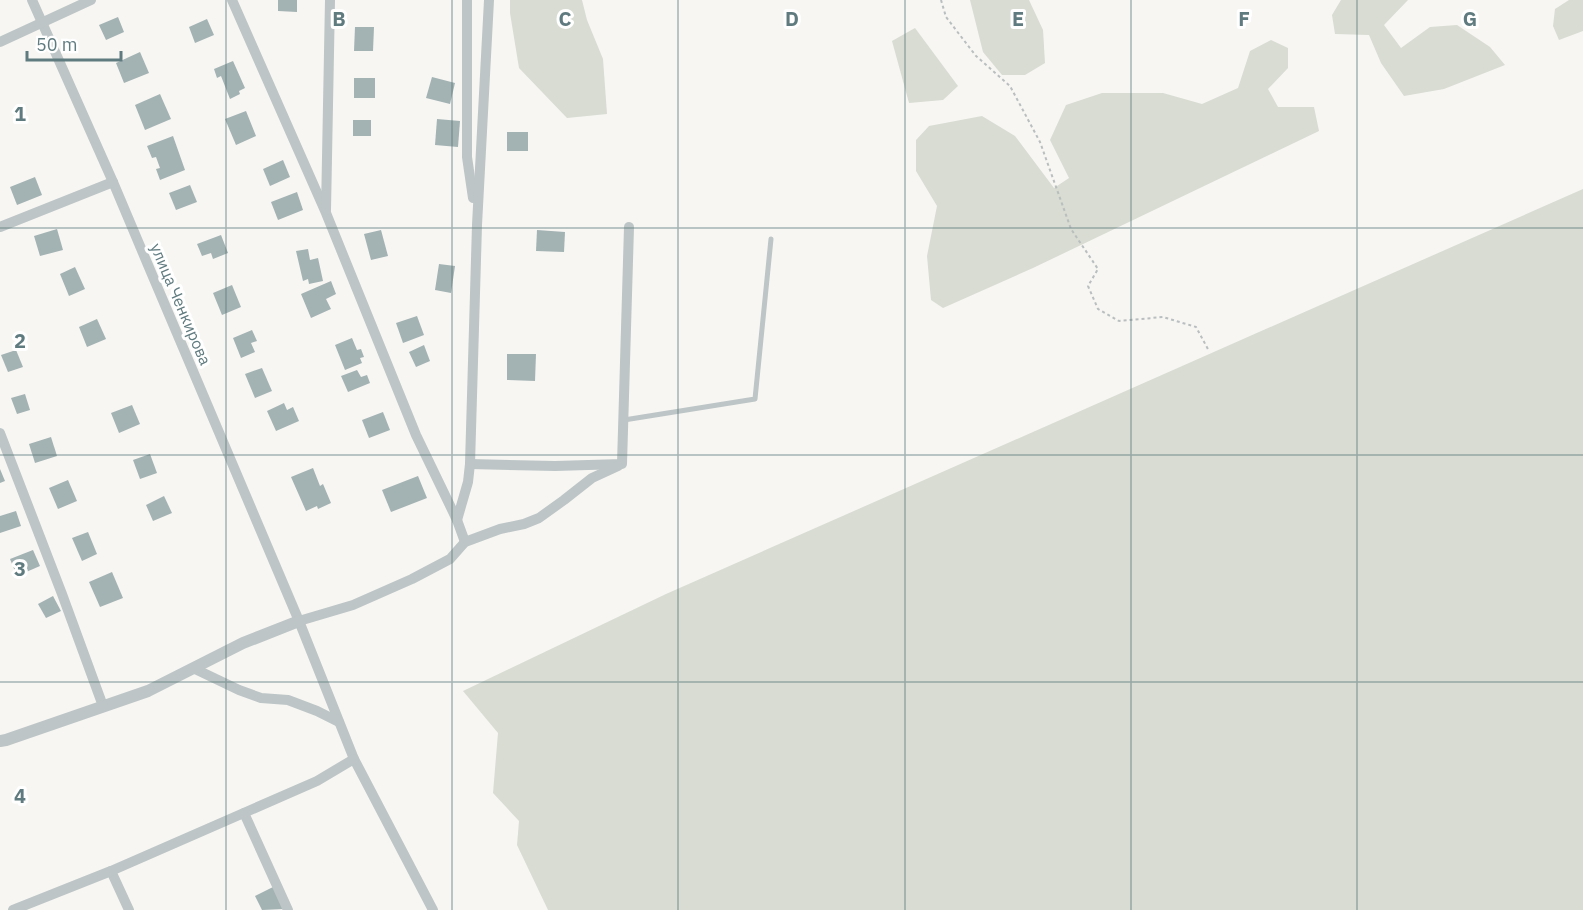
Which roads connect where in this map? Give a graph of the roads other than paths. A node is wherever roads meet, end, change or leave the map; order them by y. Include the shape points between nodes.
1 (32, 0) edge
2 (91, 0) edge
3 (232, 0) edge
4 (330, 0) edge
5 (467, 0) edge
6 (489, 0) edge
7 (43, 23) junction
8 (0, 42) edge
9 (113, 182) junction
10 (326, 213) junction
11 (477, 225) junction
12 (0, 227) edge
13 (629, 227) dead end
14 (771, 239) dead end
15 (624, 420) junction
16 (0, 433) edge
17 (470, 464) junction
18 (622, 464) junction
19 (457, 520) junction
20 (465, 542) junction
21 (299, 621) junction
22 (194, 668) junction
23 (103, 706) junction
24 (339, 722) junction
25 (0, 741) edge
26 (354, 759) junction
27 (244, 813) junction
28 (111, 871) junction
29 (13, 910) edge
30 (129, 910) edge
31 (288, 910) edge
32 (433, 910) edge

1 - 7 street, улица Ченкирова
2 - 7 street
3 - 10 street
4 - 10 street
5 - 11 street via 467,157
6 - 11 street
7 - 8 street
7 - 9 street, улица Ченкирова
9 - 12 street
9 - 21 street, улица Ченкирова
10 - 19 street via 416,435
11 - 17 street
13 - 15 street
14 - 15 lane via 755,399
15 - 18 street
16 - 23 street
17 - 18 street
17 - 19 street
18 - 20 street via 592,478 539,518
19 - 20 street
20 - 21 street via 450,559 412,579
21 - 22 street
21 - 24 street, улица Ченкирова
22 - 23 street via 148,691
22 - 24 street via 239,690 261,698 288,700
23 - 25 street
24 - 26 street, улица Ченкирова
26 - 27 street via 317,781
26 - 32 street, улица Ченкирова
27 - 28 street
27 - 31 street
28 - 29 street
28 - 30 street

